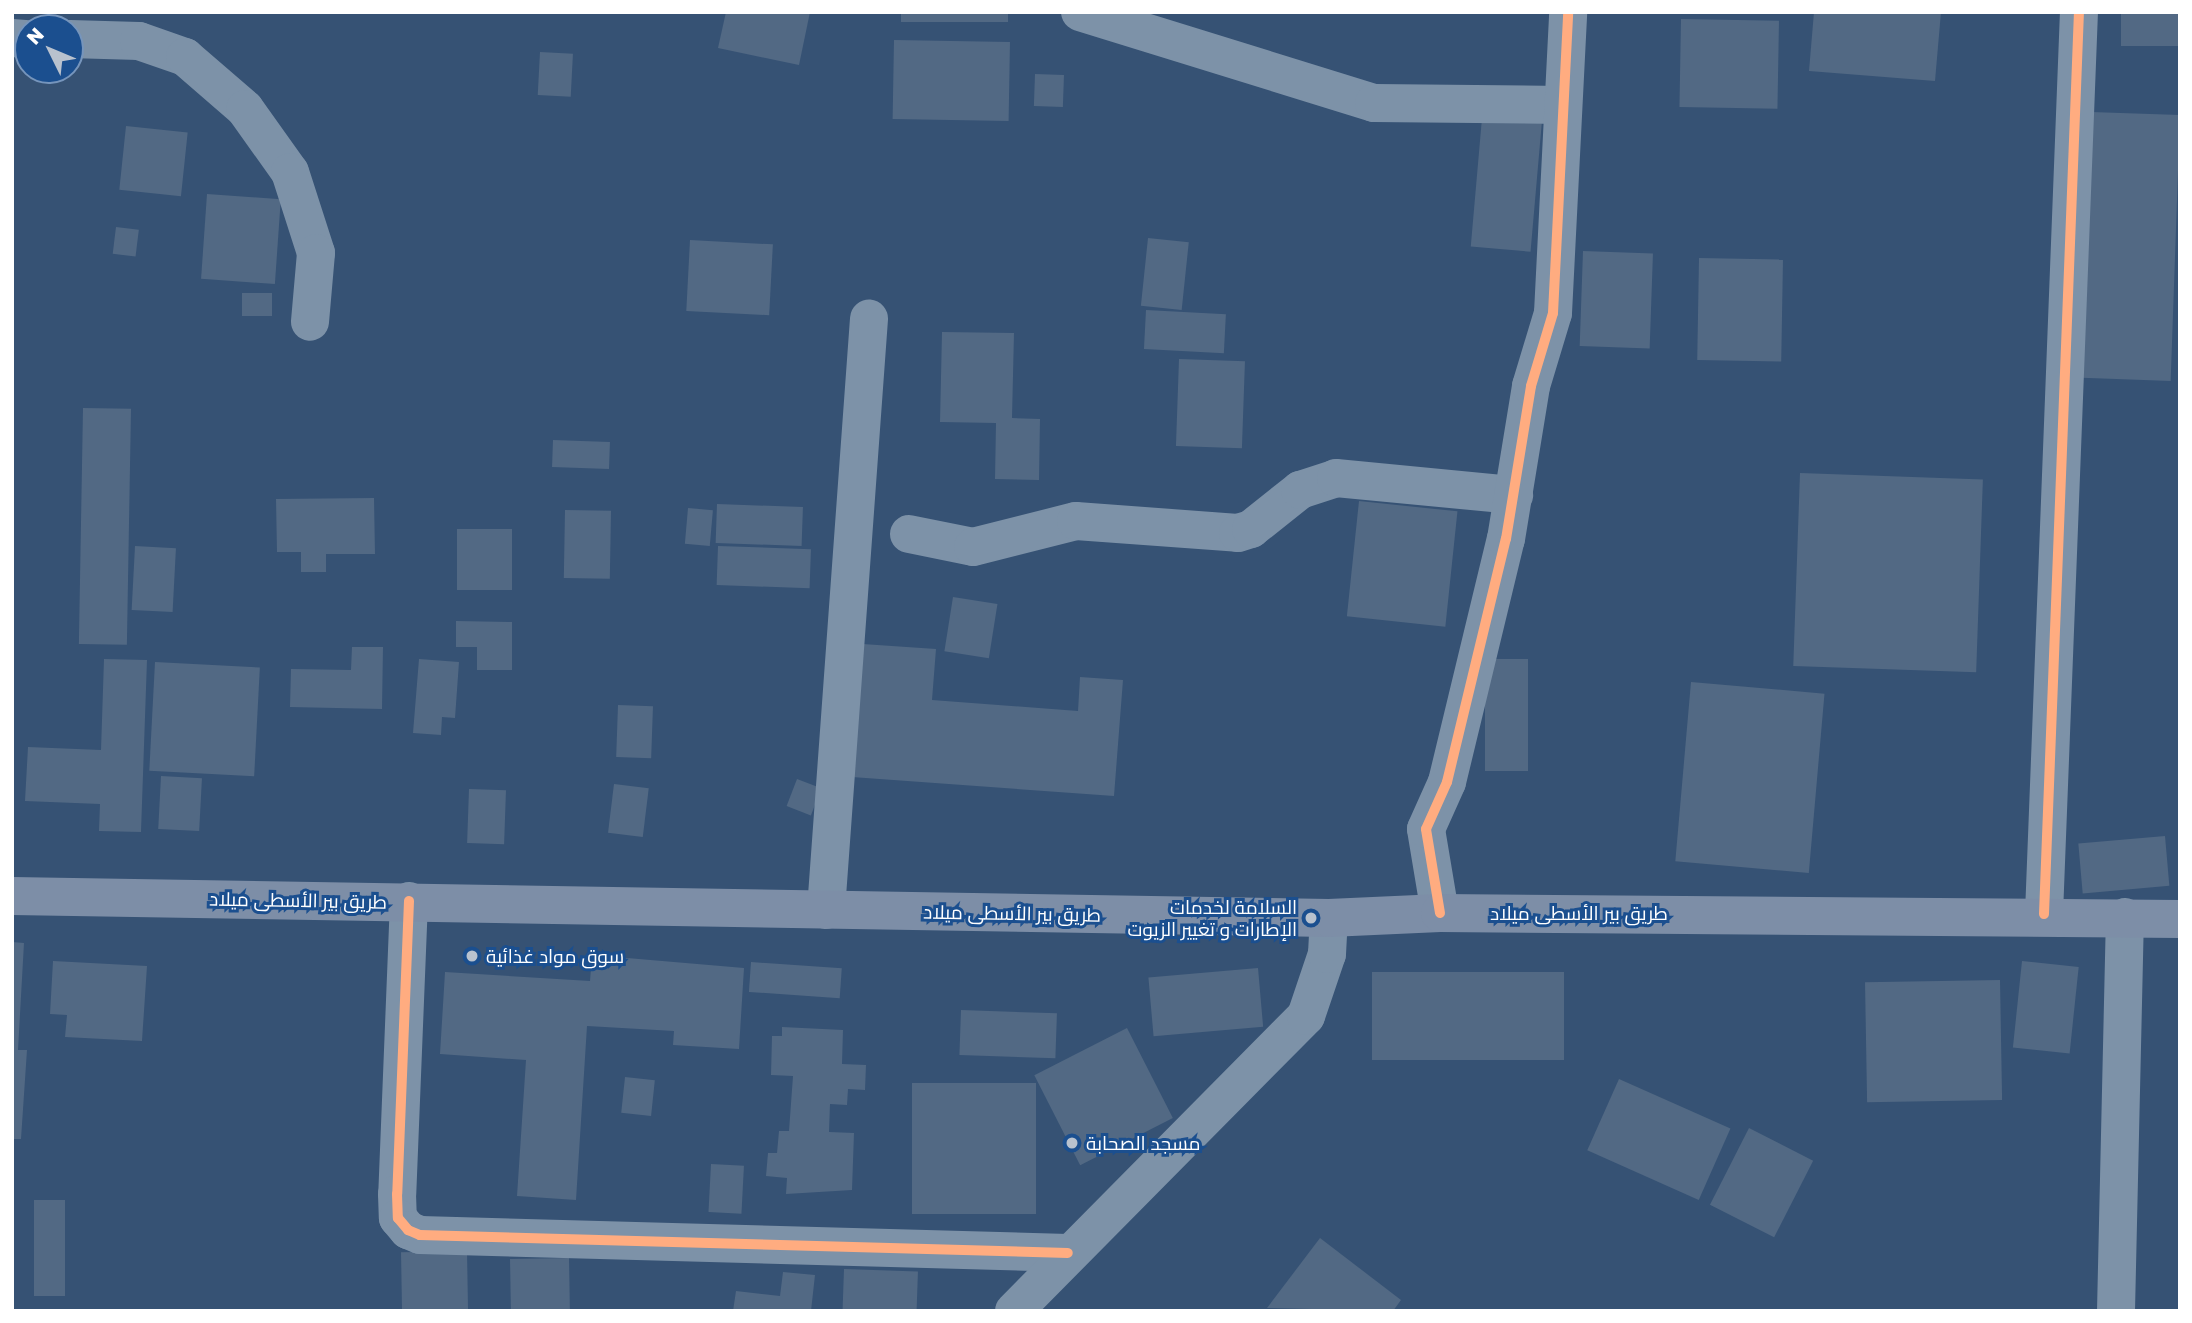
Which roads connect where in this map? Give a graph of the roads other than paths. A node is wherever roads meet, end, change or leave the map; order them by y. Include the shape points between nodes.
1 (1080, 12) edge
2 (1567, 12) edge
3 (2079, 12) edge
4 (84, 39) edge
5 (1563, 105) junction
6 (869, 319) dead end
7 (310, 322) dead end
8 (1514, 495) junction
9 (909, 534) dead end
10 (12, 896) edge
11 (409, 901) junction
12 (826, 910) junction
13 (1440, 913) junction
14 (2044, 914) junction
15 (2125, 917) junction
16 (1329, 918) junction
17 (2180, 919) edge
18 (1068, 1253) junction
19 (1014, 1311) edge
20 (2116, 1311) edge

1 - 5 street via 1374,103
2 - 5 street
3 - 14 street
4 - 7 street via 139,41 185,57 245,109 290,172 316,253
5 - 8 street via 1553,313 1531,386
6 - 12 street
8 - 9 street via 1336,478 1300,490 1251,529 1238,533 1076,521 973,547
8 - 13 street via 1447,782 1426,829
10 - 11 main road, طريق بير الأسطى ميلاد
11 - 12 main road, طريق بير الأسطى ميلاد
11 - 18 street via 397,1194 398,1218 408,1230 420,1235
12 - 16 main road, طريق بير الأسطى ميلاد
13 - 14 main road, طريق بير الأسطى ميلاد
13 - 16 main road, طريق بير الأسطى ميلاد
14 - 15 main road, طريق بير الأسطى ميلاد
15 - 17 main road, طريق بير الأسطى ميلاد
15 - 20 street
16 - 18 street via 1327,954 1306,1016
18 - 19 street

